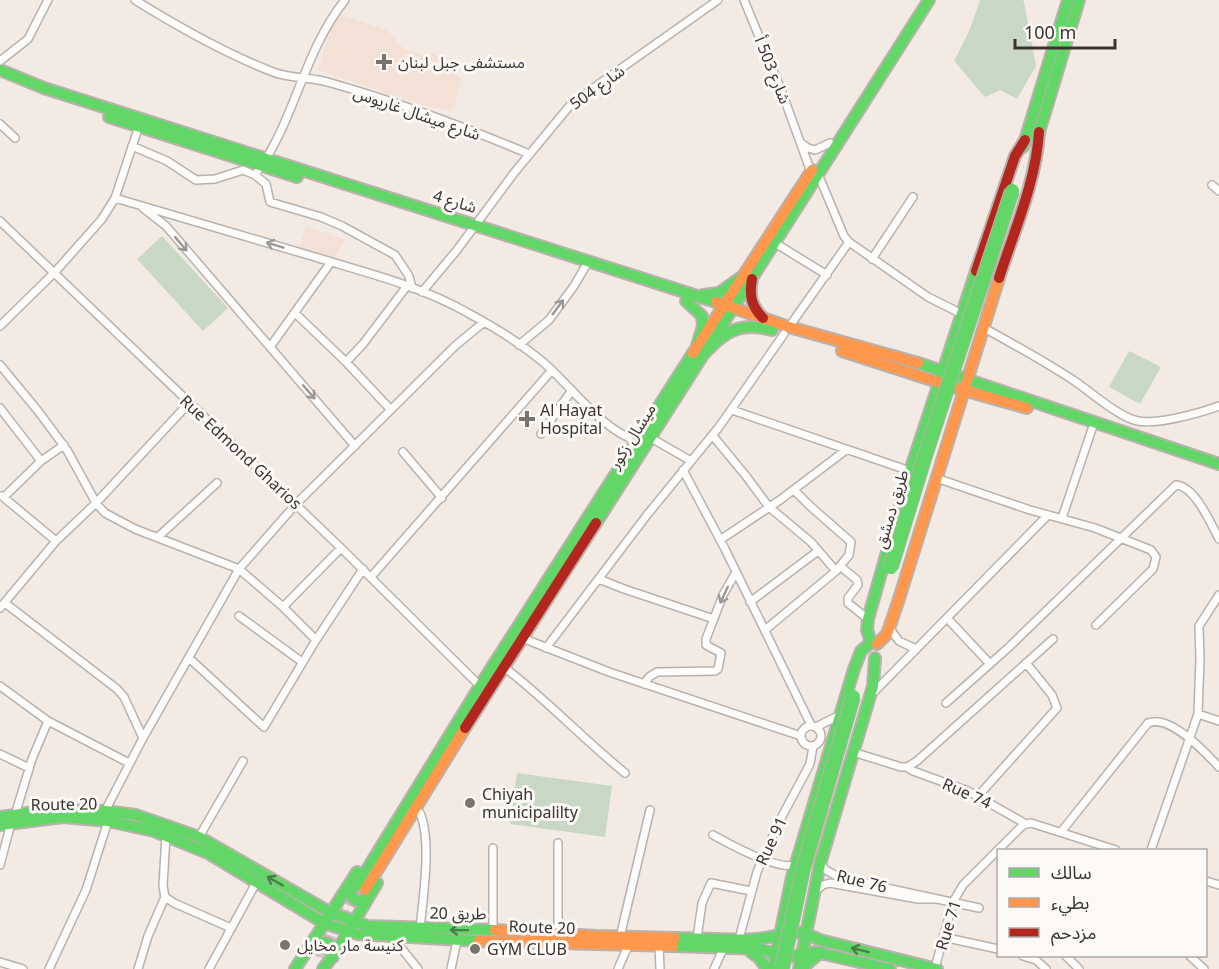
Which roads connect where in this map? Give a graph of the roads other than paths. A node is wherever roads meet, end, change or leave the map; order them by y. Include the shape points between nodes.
1 (48, 0) edge
2 (135, 0) edge
3 (345, 0) edge
4 (718, 0) edge
5 (744, 0) edge
6 (921, 0) edge
7 (929, 0) edge
8 (1059, 0) edge
9 (1068, 0) edge
10 (1079, 0) edge
11 (1088, 0) edge
12 (0, 61) edge
13 (1053, 66) junction
14 (0, 70) edge
15 (303, 78) junction
16 (0, 79) edge
17 (140, 122) junction
18 (0, 124) edge
19 (1039, 132) junction
20 (15, 138) dead end
21 (1025, 140) junction
22 (800, 141) junction
23 (830, 143) junction
24 (132, 146) junction
25 (529, 154) junction
26 (261, 166) junction
27 (814, 173) junction
28 (1212, 185) dead end
29 (1219, 191) edge
30 (1016, 194) junction
31 (913, 197) dead end
32 (115, 198) junction
33 (138, 205) junction
34 (171, 214) junction
35 (0, 221) edge
36 (166, 226) junction
37 (473, 228) junction
38 (849, 242) junction
39 (775, 243) junction
40 (872, 259) junction
41 (331, 262) junction
42 (586, 265) junction
43 (55, 272) junction
44 (827, 275) junction
45 (747, 278) junction
46 (409, 287) junction
47 (422, 292) junction
48 (688, 297) junction
49 (726, 310) junction
50 (295, 313) junction
51 (962, 314) junction
52 (484, 322) junction
53 (763, 323) junction
54 (0, 326) edge
55 (984, 328) junction
56 (786, 331) junction
57 (956, 333) junction
58 (979, 342) junction
59 (519, 345) junction
60 (270, 347) junction
61 (950, 349) junction
62 (700, 351) junction
63 (346, 362) junction
64 (972, 363) junction
65 (909, 364) junction
66 (0, 365) edge
67 (552, 370) junction
68 (940, 377) junction
69 (965, 384) junction
70 (572, 390) junction
71 (990, 392) junction
72 (189, 403) junction
73 (1219, 406) edge
74 (0, 408) edge
75 (391, 410) junction
76 (732, 410) junction
77 (929, 411) junction
78 (954, 418) junction
79 (1135, 421) junction
80 (1092, 429) junction
81 (541, 434) dead end
82 (712, 436) junction
83 (1126, 437) junction
84 (644, 440) junction
85 (64, 445) junction
86 (355, 446) junction
87 (846, 450) junction
88 (403, 452) dead end
89 (41, 461) junction
90 (691, 461) junction
91 (1219, 464) edge
92 (683, 470) junction
93 (1219, 470) edge
94 (910, 471) junction
95 (936, 478) junction
96 (217, 483) dead end
97 (794, 490) junction
98 (2, 495) edge
99 (442, 498) junction
100 (96, 503) junction
101 (296, 504) junction
102 (769, 507) junction
103 (1047, 515) junction
104 (1062, 518) junction
105 (158, 537) junction
106 (1120, 537) junction
107 (1219, 539) edge
108 (720, 540) junction
109 (56, 541) junction
110 (341, 548) junction
111 (818, 551) junction
112 (838, 568) junction
113 (363, 569) junction
114 (239, 570) junction
115 (736, 572) junction
116 (371, 577) junction
117 (599, 579) junction
118 (1219, 595) edge
119 (750, 602) junction
120 (3, 606) edge
121 (283, 607) junction
122 (239, 616) dead end
123 (947, 618) junction
124 (714, 619) junction
125 (868, 619) junction
126 (1096, 625) dead end
127 (890, 627) junction
128 (765, 630) junction
129 (522, 638) junction
130 (1053, 639) dead end
131 (316, 640) junction
132 (873, 646) junction
133 (546, 648) junction
134 (916, 649) junction
135 (189, 658) junction
136 (302, 662) junction
137 (1026, 663) junction
138 (990, 664) junction
139 (504, 667) junction
140 (644, 684) junction
141 (0, 686) edge
142 (483, 688) junction
143 (861, 697) junction
144 (946, 703) dead end
145 (1198, 714) junction
146 (840, 715) junction
147 (48, 721) junction
148 (1219, 721) edge
149 (814, 726) junction
150 (801, 736) junction
151 (143, 738) junction
152 (1190, 738) junction
153 (814, 746) junction
154 (854, 752) junction
155 (0, 754) edge
156 (243, 761) dead end
157 (129, 763) junction
158 (825, 767) junction
159 (907, 767) junction
160 (1219, 767) edge
161 (29, 768) junction
162 (626, 773) dead end
163 (978, 796) junction
164 (650, 810) dead end
165 (420, 813) junction
166 (107, 816) junction
167 (6, 820) edge
168 (1026, 824) junction
169 (1061, 832) junction
170 (166, 835) junction
171 (713, 835) dead end
172 (199, 837) junction
173 (558, 843) dead end
174 (493, 848) dead end
175 (998, 849) edge
176 (1113, 849) edge
177 (1151, 849) edge
178 (997, 850) edge
179 (762, 858) junction
180 (820, 864) junction
181 (0, 865) edge
182 (794, 871) junction
183 (846, 882) junction
184 (256, 883) junction
185 (362, 890) junction
186 (751, 891) junction
187 (882, 892) junction
188 (908, 892) junction
189 (813, 894) junction
190 (165, 897) junction
191 (935, 899) junction
192 (953, 902) junction
193 (979, 908) dead end
194 (321, 914) junction
195 (231, 928) junction
196 (360, 929) junction
197 (420, 929) junction
198 (493, 930) junction
199 (778, 933) junction
200 (806, 933) junction
201 (558, 934) junction
202 (944, 937) junction
203 (393, 938) junction
204 (698, 938) junction
205 (457, 941) junction
206 (624, 941) junction
207 (743, 944) junction
208 (659, 946) junction
209 (724, 947) junction
210 (766, 947) junction
211 (997, 949) edge
212 (323, 957) edge
213 (1026, 957) edge
214 (1067, 957) edge
215 (1191, 957) edge
216 (0, 962) edge
217 (800, 964) edge
218 (23, 969) edge
219 (50, 969) edge
220 (138, 969) edge
221 (209, 969) edge
222 (295, 969) edge
223 (304, 969) edge
224 (418, 969) edge
225 (451, 969) edge
226 (618, 969) edge
227 (660, 969) edge
228 (714, 969) edge
229 (767, 969) edge
230 (773, 969) edge
231 (782, 969) edge
232 (791, 969) edge
233 (890, 969) edge
234 (936, 969) edge
235 (1046, 969) edge
236 (1079, 969) edge
237 (1204, 969) edge

1 - 12 street via 28,39
2 - 15 street, شارع ميشال غاريوس via 214,47 277,74
3 - 15 street via 319,40
4 - 25 street, شارع 504 via 576,100
5 - 22 street, شارع 503 أ
6 - 23 main road, ميشال زكور
7 - 27 main road, ميشال زكور
8 - 13 main road
9 - 13 main road
10 - 13 main road
11 - 13 main road via 1073,42
13 - 19 main road, طريق دمشق
13 - 21 main road, طريق دمشق
14 - 17 main road, شارع 4
15 - 25 street, شارع ميشال غاريوس via 331,83 427,115
15 - 26 street
16 - 17 main road, شارع 4 via 36,94
17 - 24 street
17 - 26 main road, شارع 4
18 - 20 street
19 - 30 main road, طريق دمشق
19 - 55 main road via 1034,170
21 - 30 main road, طريق دمشق
21 - 51 main road via 1004,186
22 - 23 street via 812,150
22 - 27 street, شارع 503 أ
23 - 27 main road, ميشال زكور
24 - 26 street via 167,161 196,180 215,179
24 - 32 street
25 - 37 street, شارع 504
26 - 37 main road, شارع 4
26 - 46 street via 270,202 321,217 395,255 409,276
27 - 38 street, شارع 503 أ
27 - 39 main road, ميشال زكور
27 - 45 main road, ميشال زكور
28 - 29 street
30 - 132 main road, طريق دمشق
31 - 40 street
32 - 33 street
32 - 43 street via 102,219
33 - 34 street
33 - 36 street
34 - 36 street
41 -> 34 street
35 - 43 street, Rue Edmond Gharios
36 -> 60 street
37 - 42 main road, شارع 4
37 - 47 street, شارع 504
38 - 40 street
38 - 44 street
39 - 44 street
39 - 45 main road, ميشال زكور
40 - 51 street via 933,300
41 - 46 street
41 - 50 street
42 - 48 main road, شارع 4
59 -> 42 street via 549,320
43 - 54 street
43 - 72 street, Rue Edmond Gharios
44 - 56 street
45 - 48 main road via 719,293
45 - 49 main road, ميشال زكور
45 - 53 main road via 750,303
46 - 47 street
46 - 63 street
47 - 52 street
48 - 49 main road, شارع 4
48 - 62 main road via 702,316
49 - 53 main road, شارع 4
49 - 62 main road, ميشال زكور
50 - 60 street
50 - 63 street
51 - 57 main road
52 - 59 street
52 - 75 street
53 - 56 main road, شارع 4
53 - 62 main road via 730,330
55 - 58 main road
55 - 79 street
56 - 65 main road
56 - 76 street
57 - 58 main road via 961,349 970,349
57 - 61 main road
58 - 64 main road
59 - 67 street
60 -> 86 street
61 - 65 main road via 934,362
61 - 68 main road
62 - 84 main road, ميشال زكور
63 - 75 street
64 - 69 main road
64 - 71 main road
65 - 68 main road
65 - 77 main road via 930,386
66 - 85 street
67 - 70 street
67 - 99 street
68 - 69 main road
68 - 77 main road
69 - 71 main road
69 - 78 main road
70 - 81 street
70 - 84 street via 618,432
71 - 78 main road via 962,403
71 - 80 main road
71 - 83 main road
72 - 100 street
72 - 101 street, Rue Edmond Gharios
73 - 79 street via 1180,417
74 - 89 street
75 - 86 street
76 - 82 street
76 - 87 street
77 - 78 main road via 947,407
77 - 94 main road
78 - 95 main road
79 - 83 street
80 - 83 main road
80 - 104 street
82 - 90 street
82 - 102 street
83 - 91 main road
83 - 93 main road
84 - 90 street
84 - 129 main road, ميشال زكور
84 - 142 main road, ميشال زكور
85 - 89 street
85 - 100 street
86 - 101 street
87 - 94 street
87 - 97 street
88 - 99 street
89 - 98 street
90 - 92 street
92 - 108 street
92 - 117 street
94 - 125 main road
95 - 103 street
95 - 127 main road
96 - 105 street
97 - 102 street
97 - 112 street via 851,542 849,555
98 - 109 street
99 - 116 street
100 - 105 street via 113,518
100 - 109 street
101 - 110 street, Rue Edmond Gharios
101 - 114 street
102 - 108 street
102 - 111 street
103 - 104 street
103 - 123 street
104 - 106 street
105 - 114 street
106 - 107 street via 1178,484 1199,504
106 - 126 street via 1151,550 1156,564
106 - 138 street
108 - 115 street
109 - 120 street
110 - 113 street, Rue Edmond Gharios
110 - 121 street
111 - 112 street
111 - 119 street
112 - 125 street via 857,580 848,603
112 - 128 street
113 - 116 street, Rue Edmond Gharios
113 - 131 street
114 - 121 street
114 - 135 street
115 - 119 street
115 -> 124 street
116 - 142 street, Rue Edmond Gharios
117 - 124 street
117 - 133 street
118 - 145 street via 1199,626
119 - 128 street
120 - 151 street via 117,689
121 - 131 street
122 - 136 street
123 - 134 street
123 - 138 street
124 - 140 street via 705,642 721,653 718,669 657,672
125 - 132 main road
127 - 132 main road
127 - 134 street via 899,641
128 - 149 street
129 - 133 street
129 - 139 main road, ميشال زكور
130 - 137 street
131 - 136 street
132 - 143 main road, طريق دمشق
132 - 146 main road via 863,647
133 - 140 street
134 - 143 street
135 - 136 street via 264,727
135 - 151 street
137 - 159 street
137 - 163 street via 1052,695 1057,708
138 - 144 street
139 - 142 main road, ميشال زكور
139 - 162 street
140 - 150 street
141 - 147 street
142 - 165 main road via 477,718
142 - 185 main road, ميشال زكور
143 - 154 main road
143 - 231 main road, طريق دمشق, bridge via 803,869
143 - 232 main road, طريق دمشق via 806,890
145 - 148 street
145 - 152 street
146 - 149 street
146 - 158 main road
147 - 157 street
147 - 161 street
149 - 150 street via 805,728
149 - 153 street via 822,736
150 - 153 street via 805,744
151 - 157 street
152 - 160 street
152 - 169 street via 1159,721 1148,723
152 - 177 street
153 - 158 street
153 - 179 street, Rue 91 via 810,764
154 - 159 street, Rue 74
154 - 180 main road
155 - 161 street
156 - 172 street
157 - 166 street
158 - 182 main road
159 - 163 street, Rue 74
161 - 167 street
163 - 168 street, Rue 74
164 - 206 street
165 - 185 main road
165 - 197 street via 425,846
166 - 167 main road via 65,810
166 - 170 main road, Route 20
166 - 172 main road via 135,815
166 - 219 street via 86,890
167 - 181 street
168 - 169 street
168 - 175 street, Rue 71
169 - 176 street
170 - 184 main road, Route 20 via 208,853
170 - 190 street via 162,886
171 - 179 street
194 -> 172 main road
173 - 201 street
174 - 198 street
178 - 192 street, Rue 71 via 963,885
179 - 182 street
179 - 186 street, Rue 91
180 - 183 street, Rue 76
180 - 189 main road
182 - 199 main road
183 - 187 street, Rue 76
183 - 188 street, Rue 76
183 - 189 street, Rue 76 via 823,885
184 - 194 main road, Route 20
184 - 195 street
185 - 194 main road via 340,898
185 - 196 main road
186 - 204 street via 711,883 702,903
186 - 207 street, Rue 91
187 - 188 street, Rue 76
187 - 191 street, Rue 76
188 - 191 street, Rue 76
189 - 200 main road
190 - 195 street
190 - 220 street
191 - 192 street, Rue 76
192 - 193 street, Rue 76
192 - 202 street, Rue 71
194 - 196 main road, Route 20
194 - 212 main road
195 - 221 street
196 - 197 main road, طريق 20
196 - 203 main road, Route 20
196 - 212 main road
196 - 212 main road via 353,940
198 -> 197 main road, طريق 20
198 - 201 main road, طريق 20
199 - 200 main road
199 - 210 main road
200 - 217 main road
234 -> 200 main road via 820,940
201 - 206 main road, طريق 20
202 - 211 street
202 - 234 street, Rue 71
203 - 205 main road, Route 20
203 - 224 street
204 - 206 main road, طريق 20
204 - 207 main road, طريق 20
205 - 206 main road, Route 20
205 - 225 street
206 - 208 main road, Route 20
206 - 226 street
207 - 209 main road, Route 20
207 - 210 main road, طريق 20
207 - 229 main road
208 - 209 main road, Route 20
208 - 227 street
209 - 228 street
210 - 217 main road
210 - 230 main road
212 - 222 main road
212 - 223 main road
213 - 235 street
214 - 236 street
215 - 237 street
216 - 218 street
217 - 233 main road via 811,952 821,952

